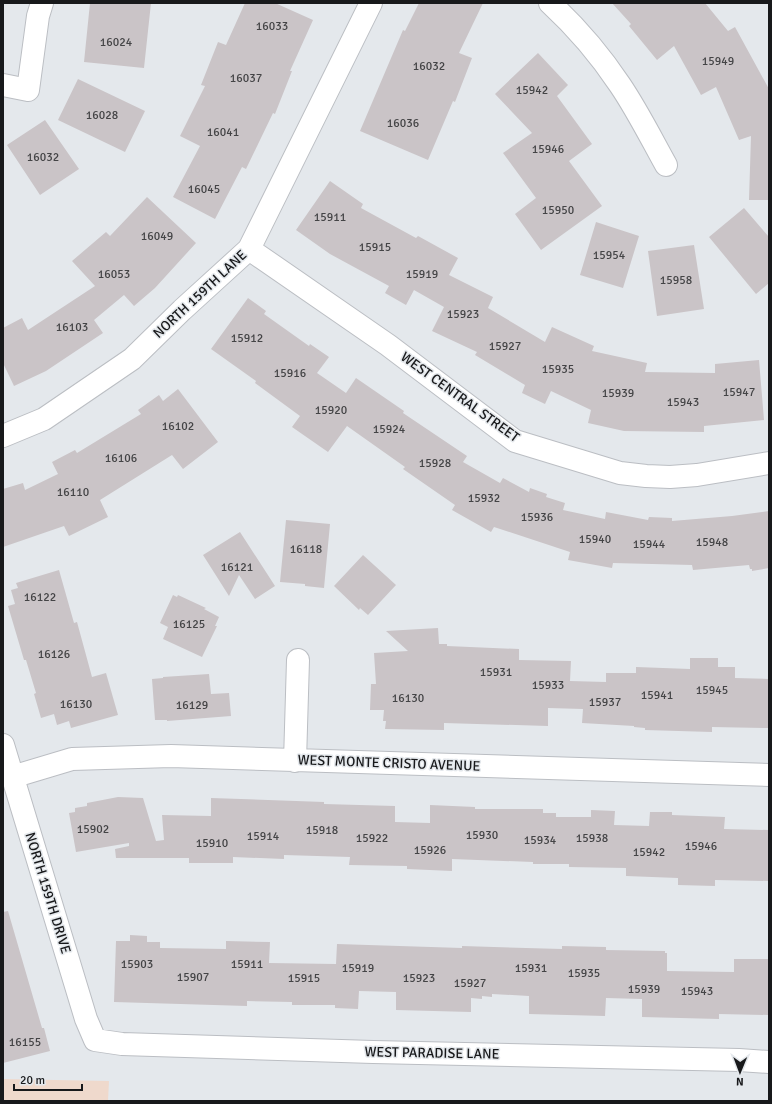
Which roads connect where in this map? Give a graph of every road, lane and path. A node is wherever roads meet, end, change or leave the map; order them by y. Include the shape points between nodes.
1 (42, 3) edge
2 (371, 3) edge
3 (550, 3) edge
4 (3, 85) edge
5 (666, 165) dead end
6 (249, 249) junction
7 (3, 436) edge
8 (769, 463) edge
9 (298, 660) dead end
10 (3, 745) edge
11 (295, 760) junction
12 (769, 775) edge
13 (12, 777) junction
14 (95, 1040) joint
15 (769, 1062) edge

1 - 4 street via 28,90
2 - 6 street, NORTH 159TH LANE
3 - 5 street via 586,41 620,84
6 - 7 street, NORTH 159TH LANE via 132,359 44,419
6 - 8 street, WEST CENTRAL STREET via 388,345 515,441 620,473 646,476 697,475
9 - 11 street
10 - 13 street, NORTH 159TH DRIVE
11 - 12 street, WEST MONTE CRISTO AVENUE
11 - 13 street, WEST MONTE CRISTO AVENUE via 171,756 72,759
13 - 14 street, NORTH 159TH DRIVE via 86,1019
14 - 15 street, WEST PARADISE LANE via 130,1045

